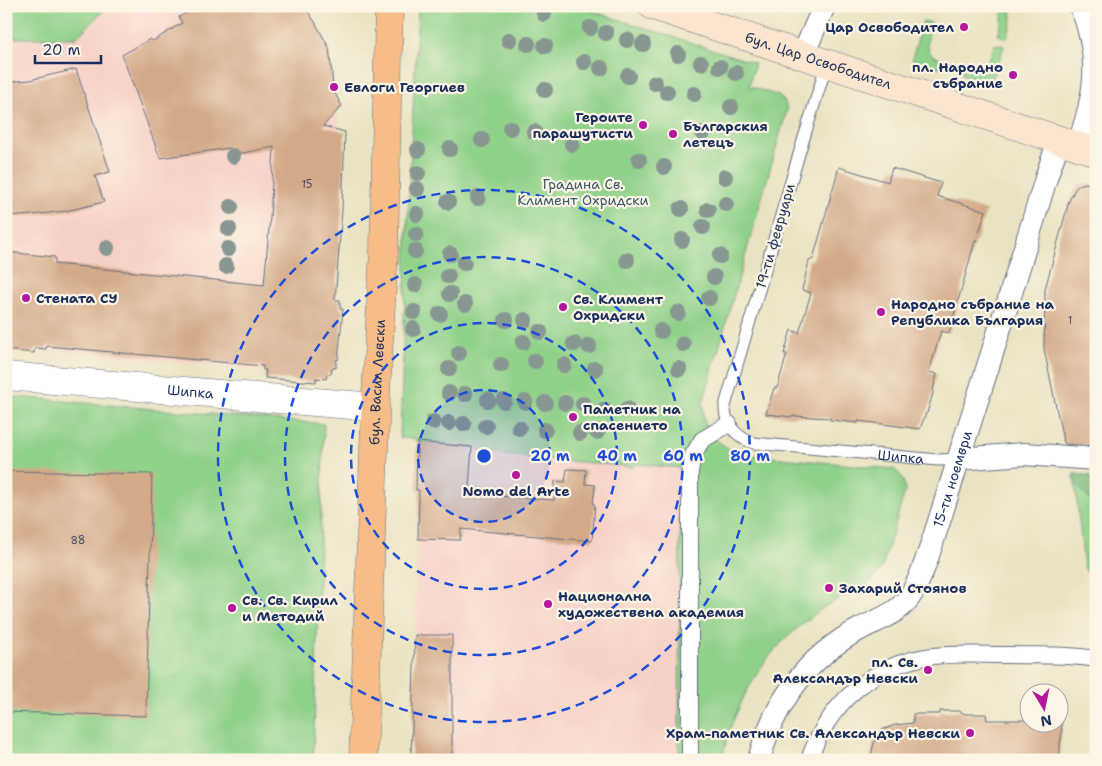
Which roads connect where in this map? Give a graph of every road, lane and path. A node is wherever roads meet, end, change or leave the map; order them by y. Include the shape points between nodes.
1 (389, 6) edge
2 (653, 6) edge
3 (1081, 6) edge
4 (822, 11) edge
5 (815, 59) junction
6 (1078, 146) edge
7 (6, 376) edge
8 (375, 407) junction
9 (727, 418) junction
10 (959, 459) junction
11 (1096, 459) edge
12 (1096, 659) edge
13 (363, 760) edge
14 (690, 760) edge
15 (759, 760) edge
16 (809, 760) edge

1 - 8 main road, бул. Васил Левски via 384,250
2 - 5 main road, бул. Цар Освободител
3 - 6 street, 15-ти ноември via 1094,45 1096,75 1092,102
4 - 5 street
5 - 6 main road, бул. Цар Освободител
5 - 9 lane, 19-ти февруари via 794,172 725,406
6 - 10 street, 15-ти ноември via 1047,175
7 - 8 street, Шипка
8 - 13 main road, бул. Васил Левски
9 - 10 lane, Шипка via 736,434 753,443 938,460
9 - 14 street via 702,440 693,454 690,471
10 - 11 street, Шипка via 1024,454
10 - 15 street, 15-ти ноември via 912,594 892,614 838,642 803,673 775,715
12 - 16 street via 953,655 923,657 896,665 868,680 834,710

